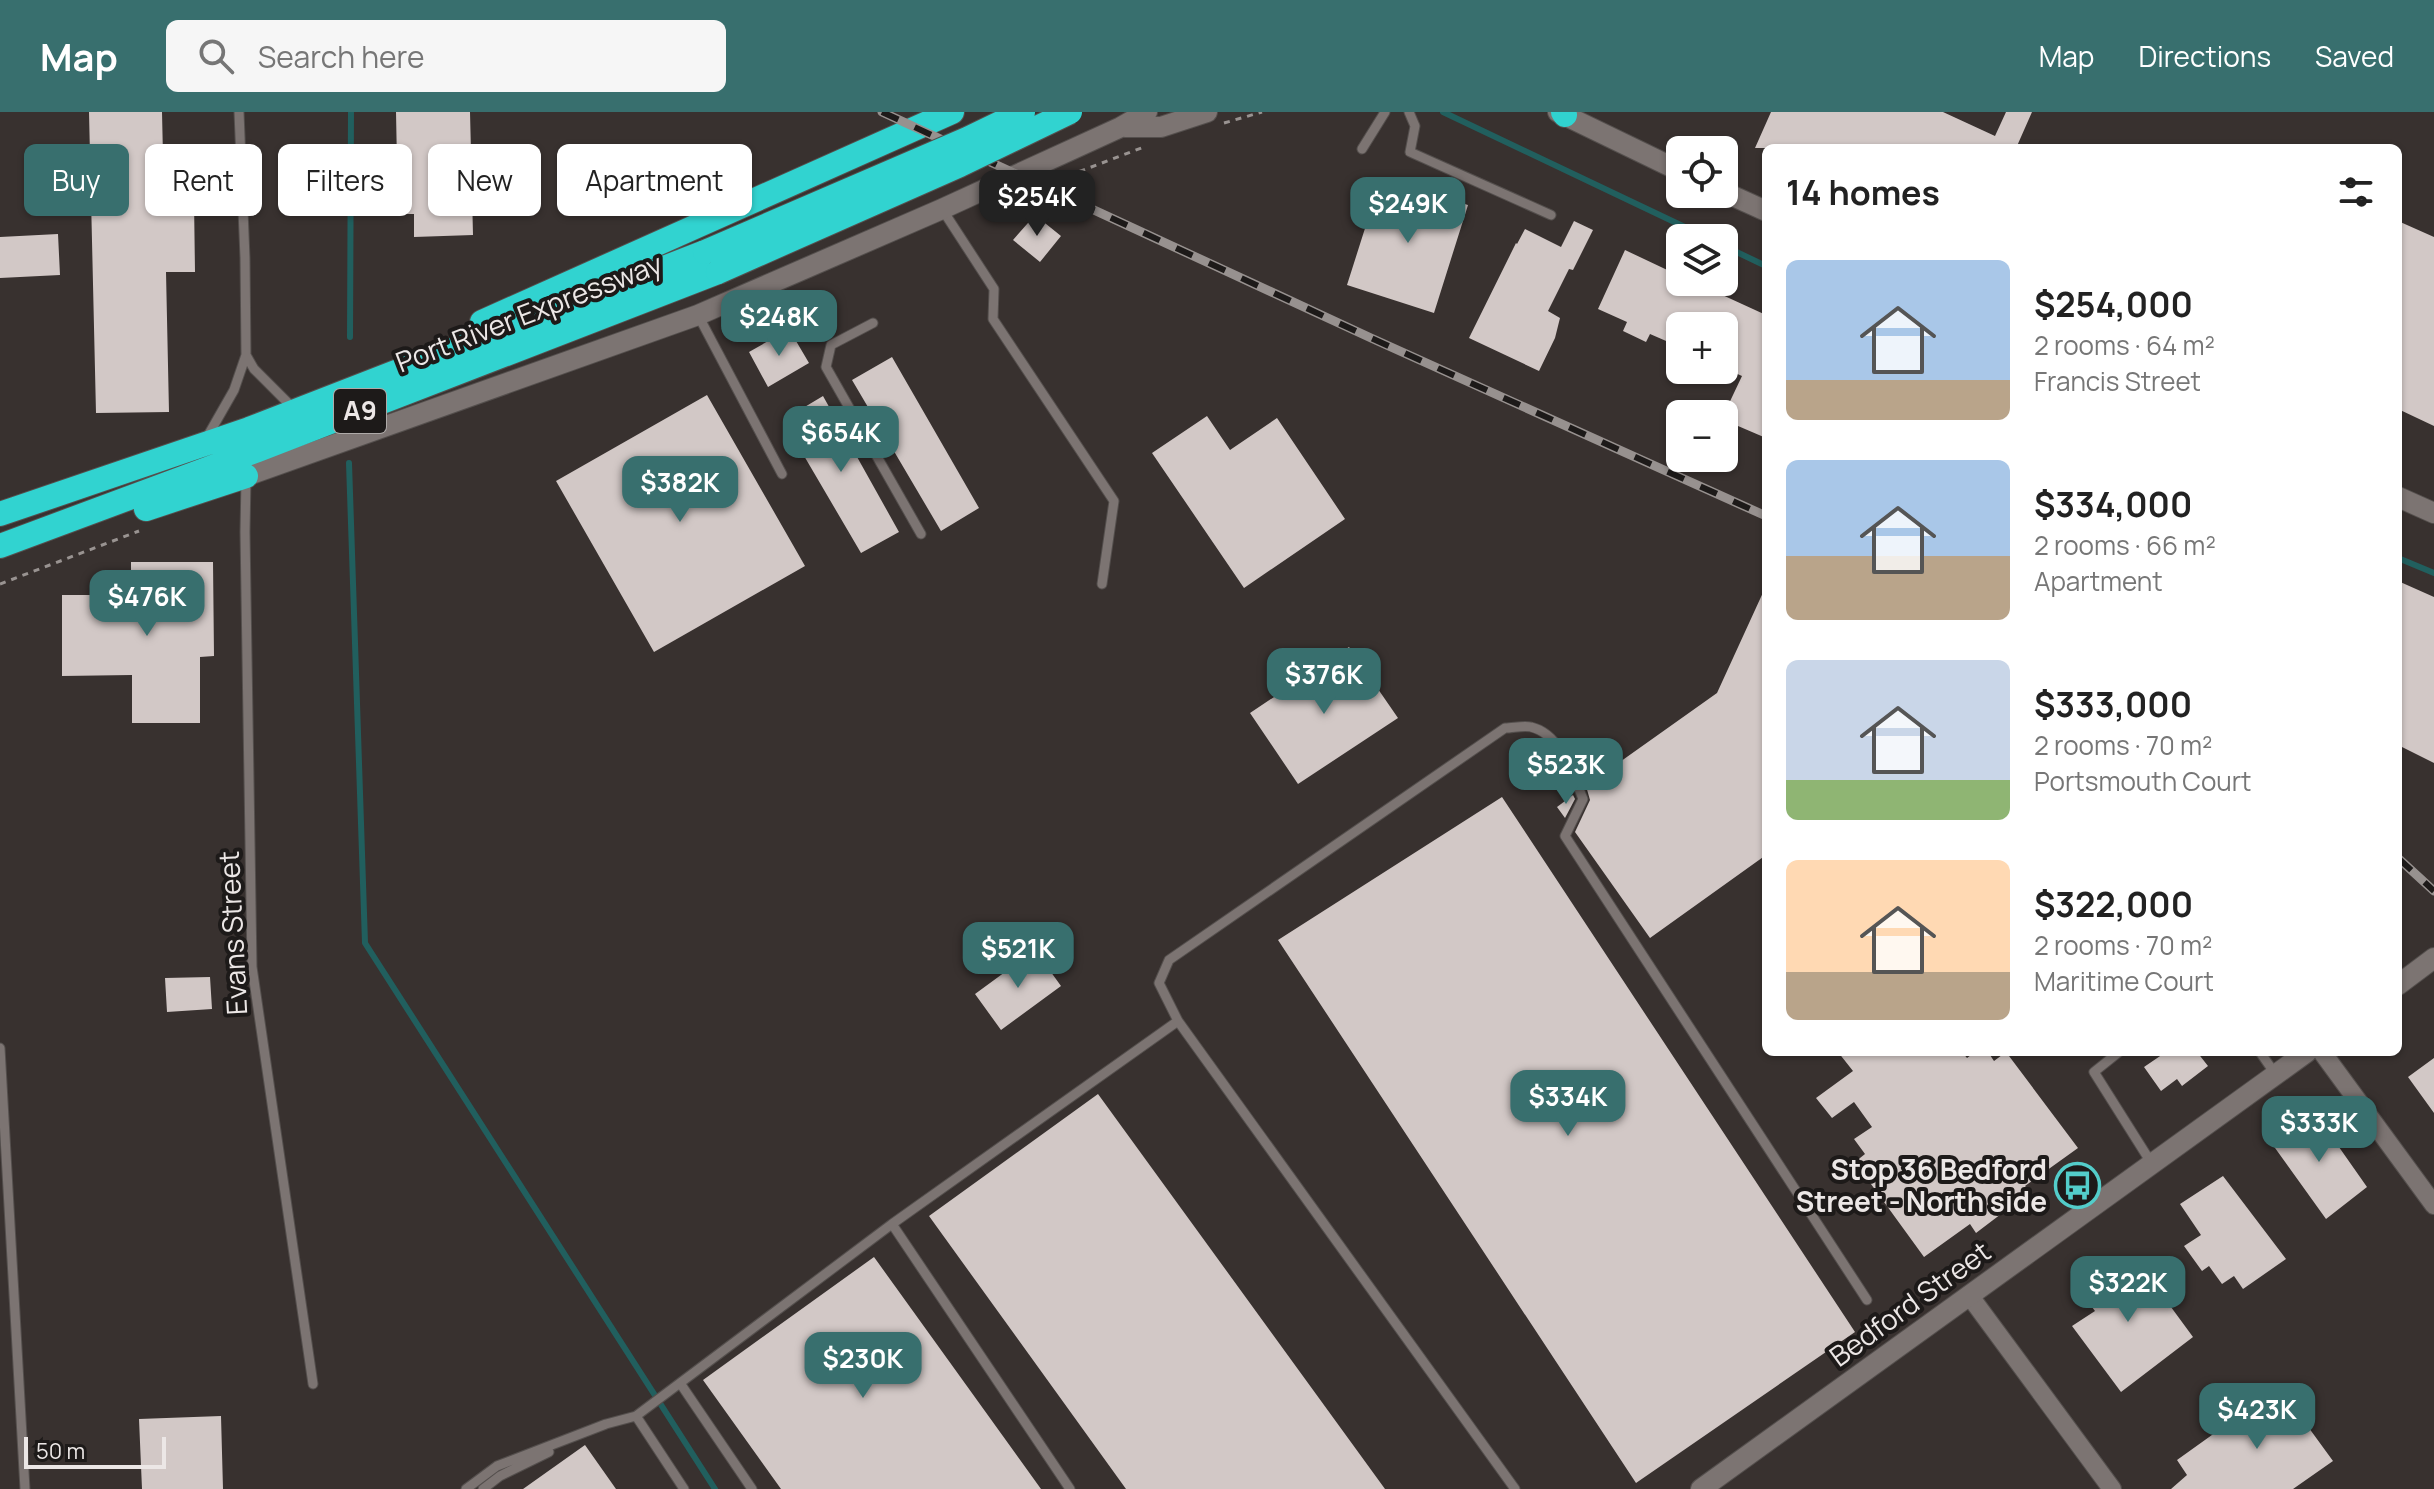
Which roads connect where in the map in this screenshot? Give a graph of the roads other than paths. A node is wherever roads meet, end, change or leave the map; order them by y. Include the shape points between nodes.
1 (239, 112) edge
2 (952, 112) edge
3 (1023, 112) edge
4 (1070, 112) edge
5 (1147, 112) edge
6 (1207, 112) edge
7 (1385, 112) edge
8 (1409, 112) edge
9 (1562, 113) edge
10 (1121, 127) junction
11 (1362, 149) dead end
12 (1666, 164) edge
13 (1738, 198) edge
14 (942, 209) junction
15 (1762, 209) edge
16 (1551, 215) dead end
17 (712, 262) junction
18 (698, 315) junction
19 (873, 323) dead end
20 (246, 355) junction
21 (297, 411) junction
22 (202, 445) junction
23 (782, 474) dead end
24 (246, 476) junction
25 (2402, 499) edge
26 (2434, 513) edge
27 (0, 514) edge
28 (921, 534) dead end
29 (0, 548) edge
30 (1102, 584) dead end
31 (2434, 958) edge
32 (2402, 982) edge
33 (1178, 1021) junction
34 (0, 1048) edge
35 (2114, 1056) edge
36 (2263, 1056) edge
37 (2302, 1056) edge
38 (2325, 1056) edge
39 (2276, 1075) junction
40 (2152, 1164) junction
41 (2434, 1205) edge
42 (892, 1224) junction
43 (1969, 1295) junction
44 (1867, 1300) dead end
45 (680, 1383) junction
46 (313, 1384) dead end
47 (636, 1416) junction
48 (606, 1424) junction
49 (25, 1489) edge
50 (466, 1489) edge
51 (483, 1489) edge
52 (684, 1489) edge
53 (752, 1489) edge
54 (1070, 1489) edge
55 (1515, 1489) edge
56 (1701, 1489) edge
57 (2112, 1489) edge

1 - 20 lane
2 - 21 highway via 343,385
3 - 17 highway, Port River Expressway / A9, bridge
4 - 17 highway, Port River Expressway / A9, bridge via 960,165
5 - 10 main road
6 - 10 main road via 1161,127
7 - 11 lane
8 - 16 lane via 1415,126 1410,152
9 - 12 main road
10 - 14 main road
13 - 15 main road
14 - 18 main road
14 - 30 lane via 994,289 993,319 1114,501
17 - 21 highway, Port River Expressway / A9
17 - 29 highway, Port River Expressway / A9 via 258,450
18 - 23 lane
18 - 24 main road
19 - 28 lane via 831,345 826,367
20 - 21 lane
20 - 22 lane via 234,390
21 - 22 highway, Port River Expressway / A9
22 - 27 highway, Port River Expressway / A9
24 - 29 highway via 53,540
24 - 46 lane, Evans Street via 252,967
25 - 26 main road
31 - 32 main road
33 - 42 lane
33 - 44 lane via 1159,983 1169,960 1505,728 1532,727 1551,738 1567,757 1583,799 1565,836
33 - 55 lane
34 - 49 lane
35 - 40 lane via 2094,1072
36 - 39 lane
37 - 39 main road, Bedford Street
38 - 41 street
39 - 40 main road, Bedford Street
40 - 43 main road, Bedford Street
42 - 45 lane
42 - 54 lane
43 - 56 main road, Bedford Street
43 - 57 street
45 - 47 lane
45 - 53 lane
47 - 48 lane
47 - 52 lane
48 - 50 lane via 497,1466
48 - 51 lane

